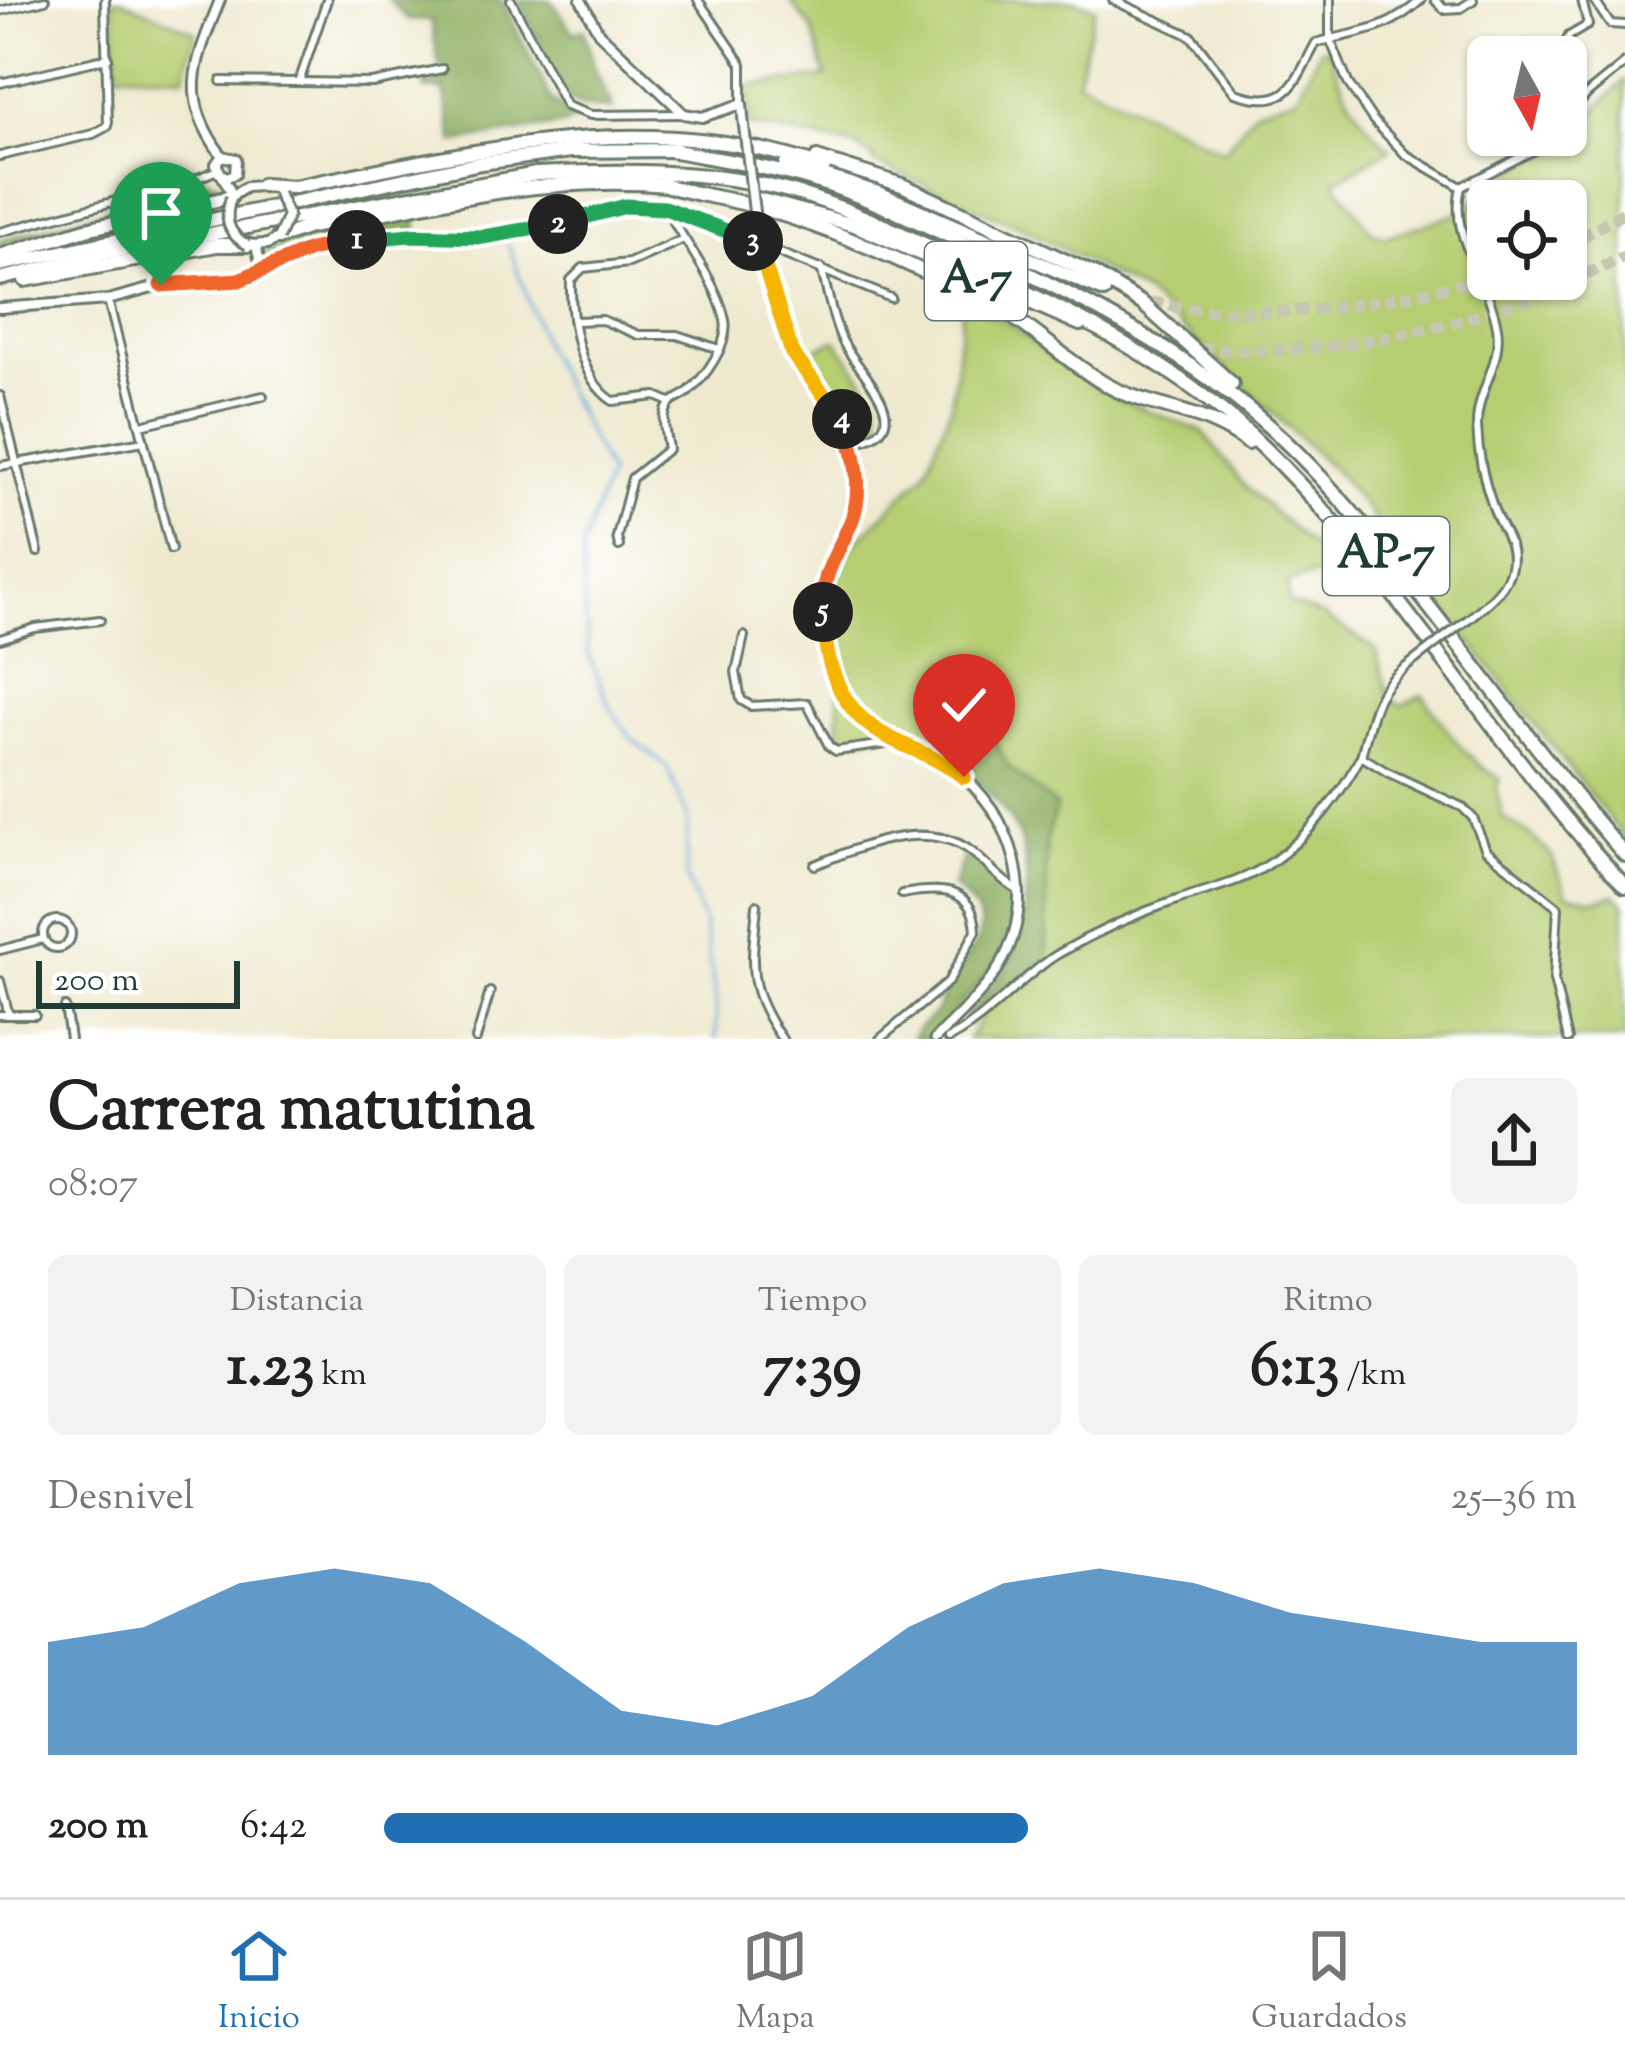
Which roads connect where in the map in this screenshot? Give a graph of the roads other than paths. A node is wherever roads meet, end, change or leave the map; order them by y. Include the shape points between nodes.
1 (45, 0) edge
2 (106, 0) edge
3 (220, 0) edge
4 (327, 0) edge
5 (512, 0) edge
6 (581, 0) edge
7 (698, 0) edge
8 (1113, 0) edge
9 (1330, 0) edge
10 (1422, 0) edge
11 (1435, 0) edge
12 (1473, 0) edge
13 (1582, 0) edge
14 (1594, 0) edge
15 (3, 7) edge
16 (1625, 25) edge
17 (1570, 36) edge
18 (1330, 39) junction
19 (108, 58) junction
20 (1625, 63) edge
21 (442, 69) dead end
22 (221, 82) dead end
23 (298, 82) junction
24 (0, 83) edge
25 (1587, 94) edge
26 (742, 104) junction
27 (684, 114) junction
28 (760, 149) junction
29 (670, 150) junction
30 (222, 155) junction
31 (0, 156) edge
32 (1522, 156) edge
33 (218, 171) junction
34 (235, 174) junction
35 (732, 182) junction
36 (662, 184) junction
37 (262, 185) junction
38 (246, 187) junction
39 (1461, 187) junction
40 (232, 196) junction
41 (901, 203) junction
42 (665, 208) junction
43 (861, 227) junction
44 (0, 232) edge
45 (278, 238) junction
46 (684, 239) junction
47 (758, 244) junction
48 (252, 246) junction
49 (0, 261) edge
50 (821, 268) junction
51 (262, 270) junction
52 (0, 280) edge
53 (1104, 291) dead end
54 (891, 298) dead end
55 (108, 300) junction
56 (0, 308) edge
57 (576, 321) junction
58 (1095, 327) junction
59 (719, 350) junction
60 (0, 395) edge
61 (262, 396) dead end
62 (670, 402) junction
63 (141, 425) junction
64 (144, 441) junction
65 (852, 443) junction
66 (1289, 446) junction
67 (16, 462) junction
68 (1279, 465) junction
69 (0, 466) edge
70 (619, 546) dead end
71 (171, 549) dead end
72 (38, 552) dead end
73 (100, 620) dead end
74 (744, 635) dead end
75 (0, 639) edge
76 (900, 742) junction
77 (1361, 756) junction
78 (1625, 855) edge
79 (815, 865) dead end
80 (1625, 886) edge
81 (1019, 891) junction
82 (902, 894) dead end
83 (757, 904) dead end
84 (44, 939) junction
85 (0, 950) edge
86 (0, 981) edge
87 (490, 992) dead end
88 (65, 1007) dead end
89 (4, 1015) edge
90 (35, 1015) dead end
91 (954, 1019) junction
92 (962, 1032) junction
93 (70, 1039) edge
94 (476, 1039) edge
95 (782, 1039) edge
96 (880, 1039) edge
97 (935, 1039) edge
98 (948, 1039) edge
99 (1568, 1039) edge

1 - 15 street
2 - 19 street
3 - 30 street via 193,90 206,134
4 - 23 street
5 - 27 street via 566,106 592,115
6 - 27 street via 599,33
7 - 26 street via 742,64
8 - 18 street via 1191,36 1224,83 1251,98 1286,94 1316,43
9 - 18 street
10 - 18 street via 1365,34
11 - 12 street via 1444,9
13 - 17 street via 1588,25
14 - 16 street via 1610,24
18 - 39 street via 1373,120 1405,154
19 - 24 street
19 - 31 street via 104,131
20 - 25 street
21 - 23 street via 372,82
22 - 23 street
26 - 27 street via 702,117
26 - 47 street, bridge
28 - 37 highway via 584,136 294,187
28 - 41 highway via 841,172
28 - 66 highway via 902,185 1118,287 1280,428
29 - 41 highway, A-7 via 780,163
29 - 49 highway via 481,163
29 - 66 highway, AP-7 via 813,180 1037,277 1167,347
30 - 33 street
30 - 34 street via 236,159
32 - 39 street
33 - 34 street
33 - 40 street
33 - 44 street
34 - 38 street
35 - 43 highway, A-7
35 - 52 highway via 603,170 536,174
35 - 58 highway, AP-7 via 825,203
36 - 43 highway
36 - 45 highway via 524,188
36 - 68 highway via 803,222 948,285 1013,318 1104,383 1202,415
37 - 38 street
37 - 45 street, bridge via 278,193 288,216
38 - 40 street
39 - 77 street, bridge via 1460,232 1499,334 1477,422 1493,508 1512,542 1511,567 1499,593 1385,682
40 - 48 street, bridge via 227,222
40 - 49 highway via 86,229
41 - 53 highway, A-7
42 - 46 street
42 - 47 street
42 - 51 street via 626,206 483,237 369,237
43 - 58 highway, A-7
45 - 48 street
46 - 57 street via 629,263 579,270 571,280
46 - 59 street via 725,322
47 - 50 street
47 - 65 street via 792,353
48 - 51 street
48 - 52 highway
50 - 54 street
50 - 65 street via 843,341 886,413 880,432
51 - 55 street
55 - 56 street
55 - 63 street
57 - 59 street via 677,335
57 - 62 street via 584,367 603,394
58 - 68 highway, AP-7 via 1194,389
59 - 62 street via 686,394
60 - 67 street
61 - 63 street
62 - 70 street via 668,448 632,478
63 - 64 street
64 - 67 street
64 - 71 street
65 - 76 street via 857,496 822,593 830,668 854,712
66 - 78 highway, AP-7
67 - 69 street
67 - 72 street
68 - 80 highway, AP-7
73 - 75 street
74 - 76 street via 736,672 741,700 807,703 836,751
76 - 81 street via 951,767 993,808 1009,836
77 - 92 street via 1274,861 1057,955
77 - 99 street via 1462,807 1486,850 1558,908 1554,980
79 - 81 street via 916,834 940,836
81 - 91 street via 1004,959
82 - 96 street via 952,890 972,911 976,931 948,982
83 - 95 street via 751,976
84 - 84 street via 53,920 69,928 64,946
84 - 85 street
86 - 89 street
87 - 94 street
88 - 93 street
89 - 90 street
91 - 92 street
91 - 97 street
92 - 98 street

